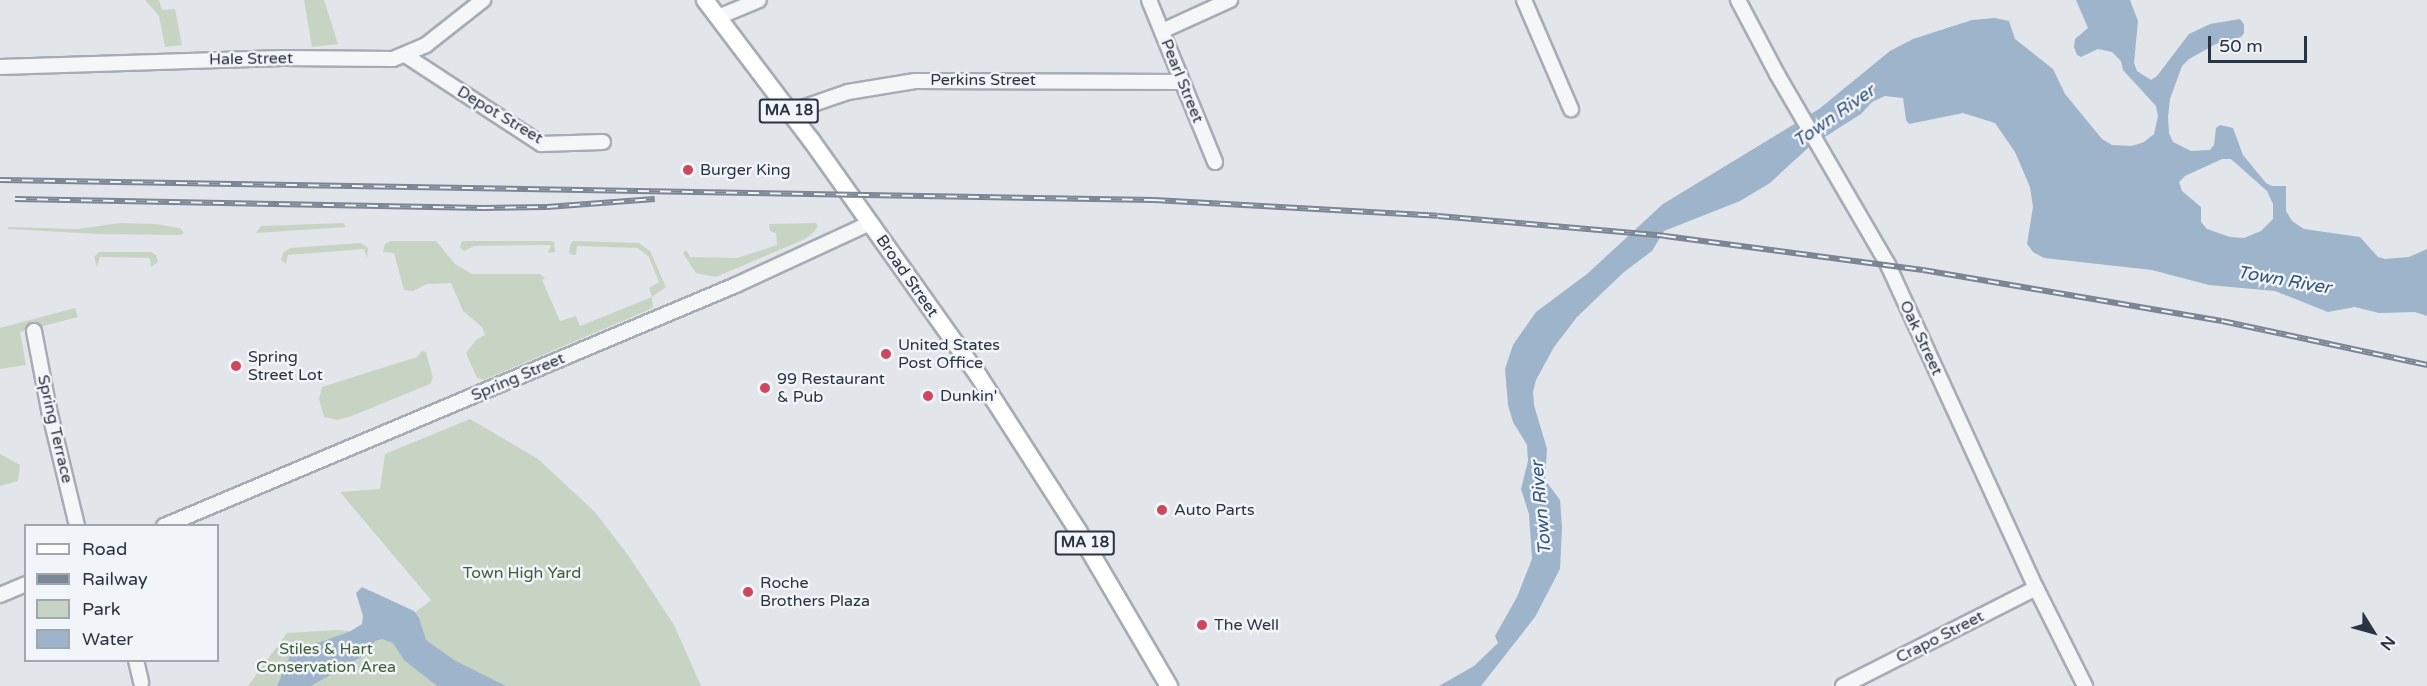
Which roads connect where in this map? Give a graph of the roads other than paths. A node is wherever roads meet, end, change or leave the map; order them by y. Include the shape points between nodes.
1 (483, 0) edge
2 (705, 0) edge
3 (759, 0) edge
4 (1149, 0) edge
5 (1230, 0) edge
6 (1524, 0) edge
7 (1738, 0) edge
8 (718, 17) junction
9 (1162, 31) junction
10 (405, 55) junction
11 (0, 67) edge
12 (1182, 82) junction
13 (1571, 110) dead end
14 (790, 112) junction
15 (603, 142) dead end
16 (1215, 162) dead end
17 (870, 223) junction
18 (34, 332) dead end
19 (77, 524) edge
20 (166, 524) edge
21 (24, 585) edge
22 (2036, 588) junction
23 (0, 595) edge
24 (136, 662) edge
25 (141, 682) dead end
26 (1169, 686) edge
27 (1843, 686) edge
28 (2085, 686) edge

1 - 10 street, Hale Street via 438,37
2 - 8 main road, Broad Street / MA 18
3 - 8 street
4 - 9 street, Pearl Street
5 - 9 street
6 - 13 street
7 - 22 street, Oak Street via 1888,265
8 - 14 main road, Broad Street / MA 18
9 - 12 street, Pearl Street
10 - 11 street, Hale Street via 393,59 283,58
10 - 15 street, Depot Street via 541,144
12 - 14 street, Perkins Street via 915,81 848,92
12 - 16 street, Pearl Street
14 - 17 main road, Broad Street / MA 18
17 - 20 street, Spring Street via 726,290
17 - 26 main road, Broad Street / MA 18 via 1026,448
18 - 19 street, Spring Terrace
21 - 23 street
22 - 27 street, Crapo Street
22 - 28 street, Oak Street
24 - 25 street

